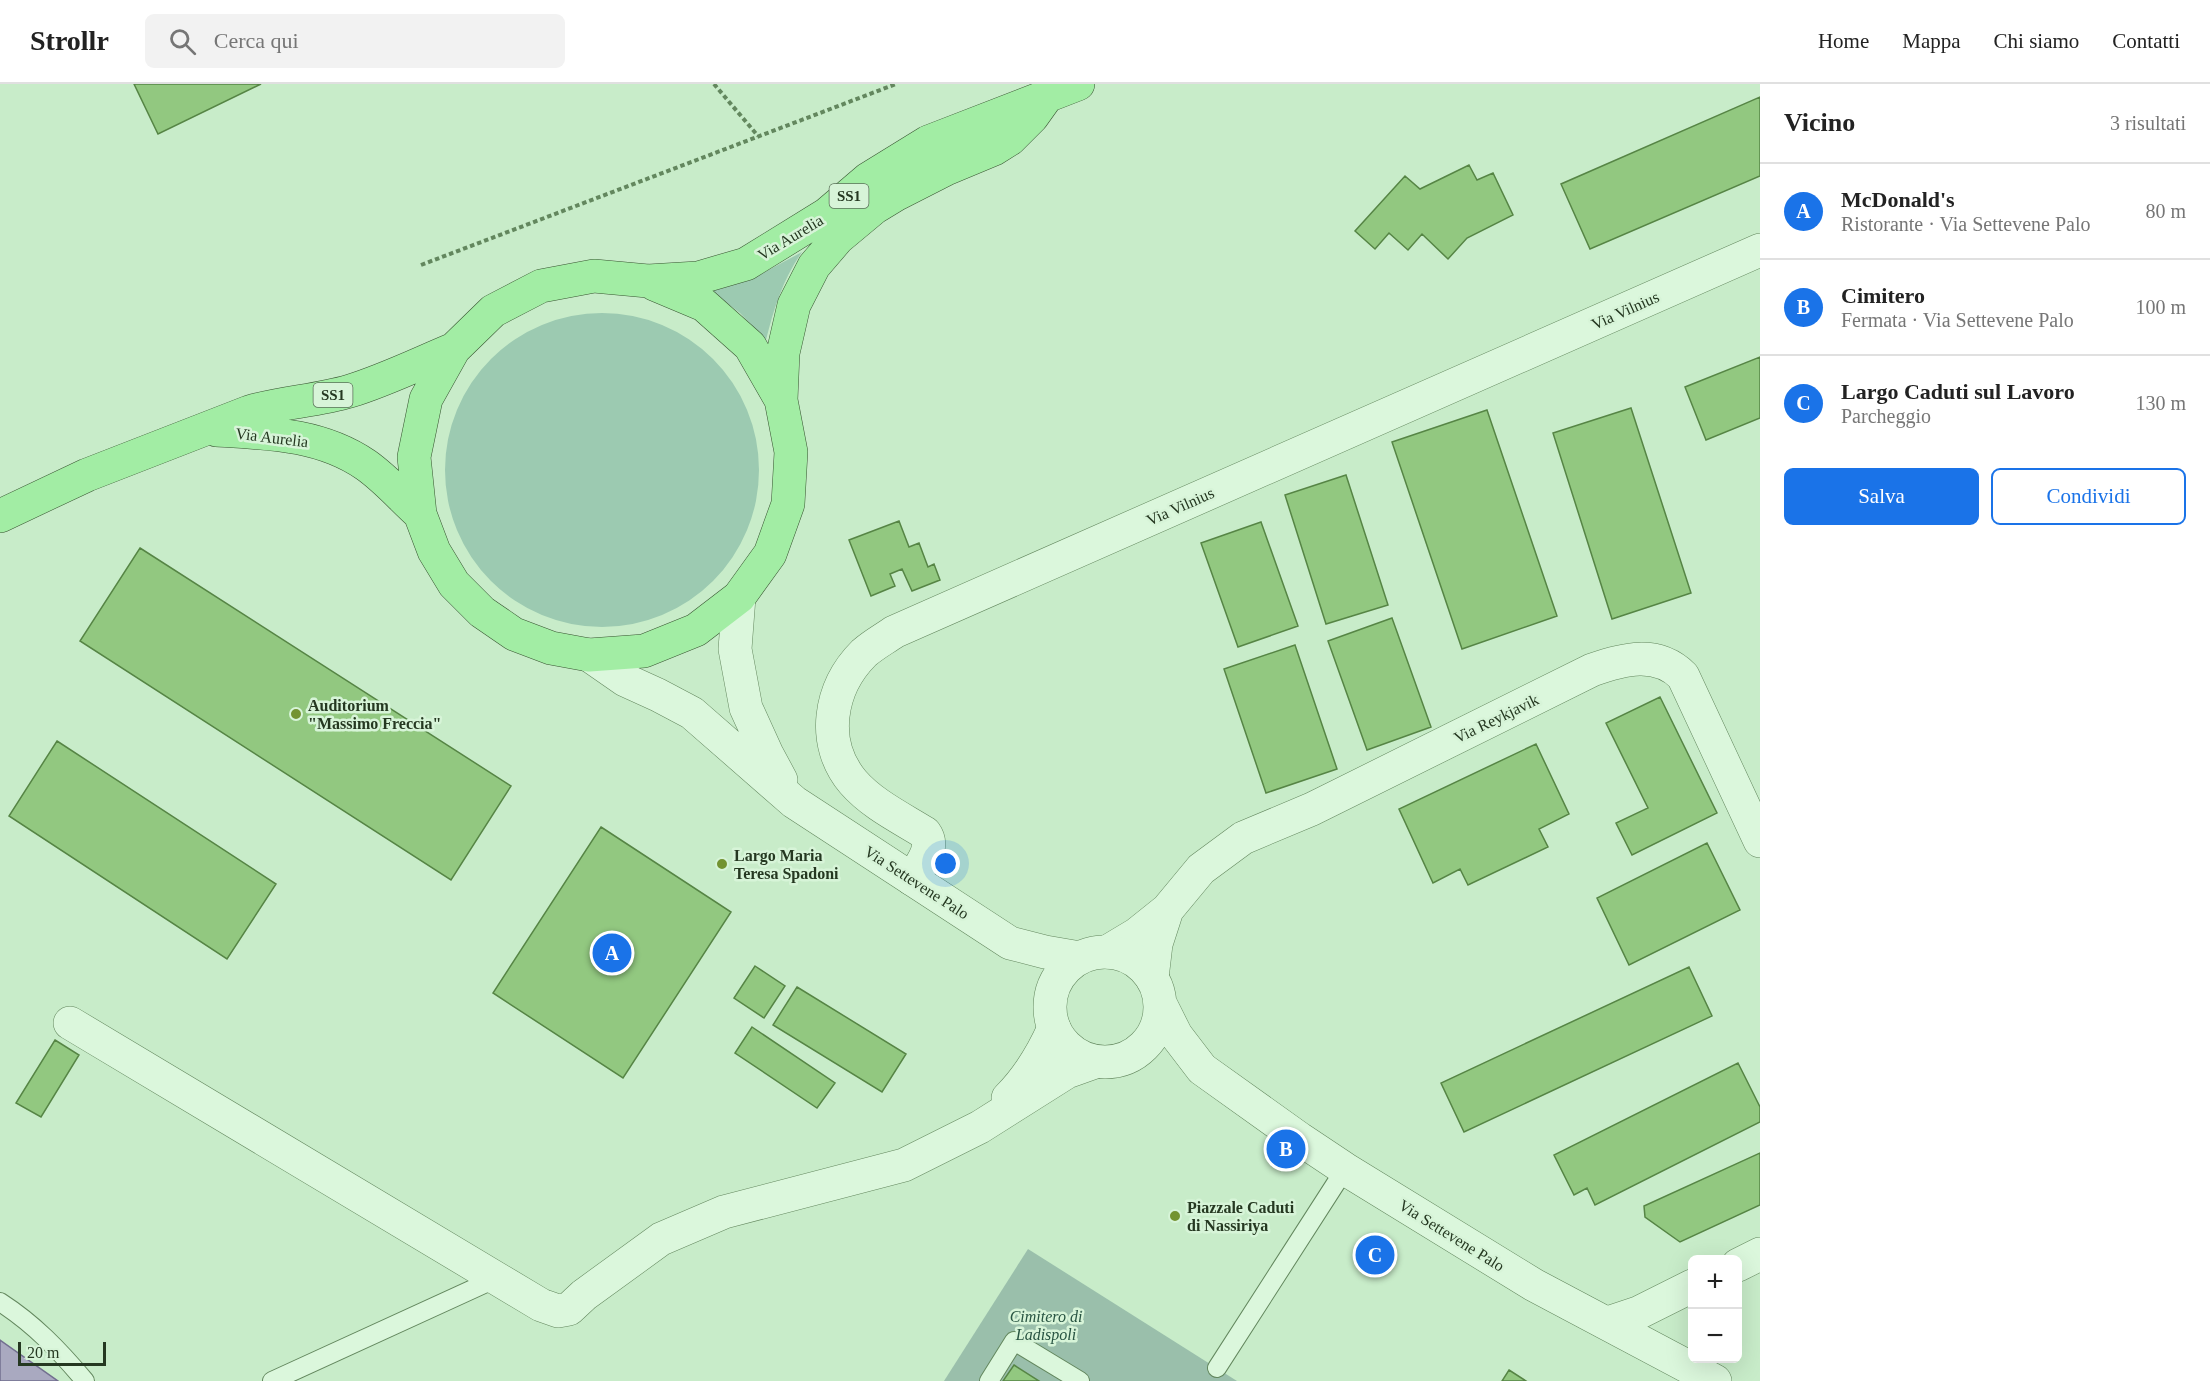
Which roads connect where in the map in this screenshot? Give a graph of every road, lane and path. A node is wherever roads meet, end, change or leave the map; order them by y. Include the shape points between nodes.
1 (714, 84) edge
2 (896, 84) edge
3 (1078, 84) edge
4 (1047, 96) junction
5 (758, 136) junction
6 (1760, 250) edge
7 (421, 265) dead end
8 (648, 281) junction
9 (454, 348) junction
10 (781, 400) junction
11 (208, 430) junction
12 (420, 514) junction
13 (0, 516) edge
14 (739, 597) junction
15 (589, 655) junction
16 (794, 802) junction
17 (1760, 841) edge
18 (912, 879) junction
19 (1167, 910) junction
20 (1010, 943) junction
21 (1093, 955) junction
22 (1156, 991) junction
23 (1052, 1017) junction
24 (70, 1023) dead end
25 (1136, 1053) junction
26 (1095, 1062) junction
27 (1202, 1069) junction
28 (980, 1128) junction
29 (1345, 1169) junction
30 (1760, 1254) edge
31 (1742, 1263) edge
32 (497, 1278) junction
33 (1688, 1288) edge
34 (0, 1302) edge
35 (1608, 1323) junction
36 (1217, 1368) dead end
37 (85, 1381) edge
38 (272, 1381) edge
39 (989, 1381) edge
40 (1080, 1381) edge
41 (1715, 1381) edge

1 - 5 path
2 - 5 path
3 - 4 main road, Via Aurelia / SS1
4 - 8 main road, Via Aurelia / SS1 via 928,142 868,179 827,214 746,264 698,278
4 - 10 main road, Via Aurelia / SS1 via 1010,139 897,194 854,223 825,251 792,312 783,353
5 - 7 path
6 - 18 street, Via Vilnius via 894,632 872,646 840,685 833,709 832,734 853,782 869,797 925,832 930,840 930,848
8 - 9 main road, Via Aurelia / SS1 via 594,276 541,286 493,311
8 - 10 main road, Via Aurelia / SS1 via 704,305 720,319 750,346
9 - 11 main road, Via Aurelia / SS1 via 350,391 264,407
9 - 12 main road, Via Aurelia / SS1 via 426,399 416,445
10 - 14 main road, Via Aurelia / SS1 via 791,452 788,504 770,554
11 - 12 main road, Via Aurelia / SS1 via 292,436 335,448 380,476
11 - 13 main road, Via Aurelia / SS1 via 87,475
12 - 15 main road, Via Aurelia / SS1 via 434,551 454,584 482,612 514,634 551,648
14 - 15 main road, Via Aurelia / SS1 via 696,630 644,651
14 - 16 street, Via Settevene Palo via 735,649 746,708
15 - 16 street, Via Settevene Palo via 625,680 692,713
16 - 18 street, Via Settevene Palo
17 - 19 street, Via Reykjavik via 1683,676 1664,662 1628,660 1592,670 1312,809 1243,838 1201,869
18 - 20 street, Via Settevene Palo
19 - 21 street, Via Reykjavik via 1137,934
19 - 22 street, Via Reykjavik via 1156,944
20 - 21 street, Via Settevene Palo via 1045,952
20 - 23 street, Via Settevene Palo via 1032,973
21 - 22 street, Via Settevene Palo via 1124,955 1140,964
21 - 23 street via 1068,966 1059,978 1053,991
22 - 25 street via 1154,1032
22 - 27 street, Via Settevene Palo via 1176,1035
23 - 26 street, Via Settevene Palo via 1064,1044
23 - 28 street via 1042,1056 1024,1082
24 - 32 street
25 - 26 street, Via Settevene Palo via 1124,1059
25 - 27 street, Via Settevene Palo
26 - 28 street via 1067,1072
27 - 29 street, Via Settevene Palo
28 - 32 street via 904,1165 724,1212 661,1239 565,1311 541,1305
29 - 35 street, Via Settevene Palo via 1534,1285
29 - 36 lane
30 - 31 street
32 - 38 lane
33 - 35 street
34 - 37 lane via 46,1336
35 - 41 street, Via Settevene Palo
39 - 40 lane via 1014,1341

